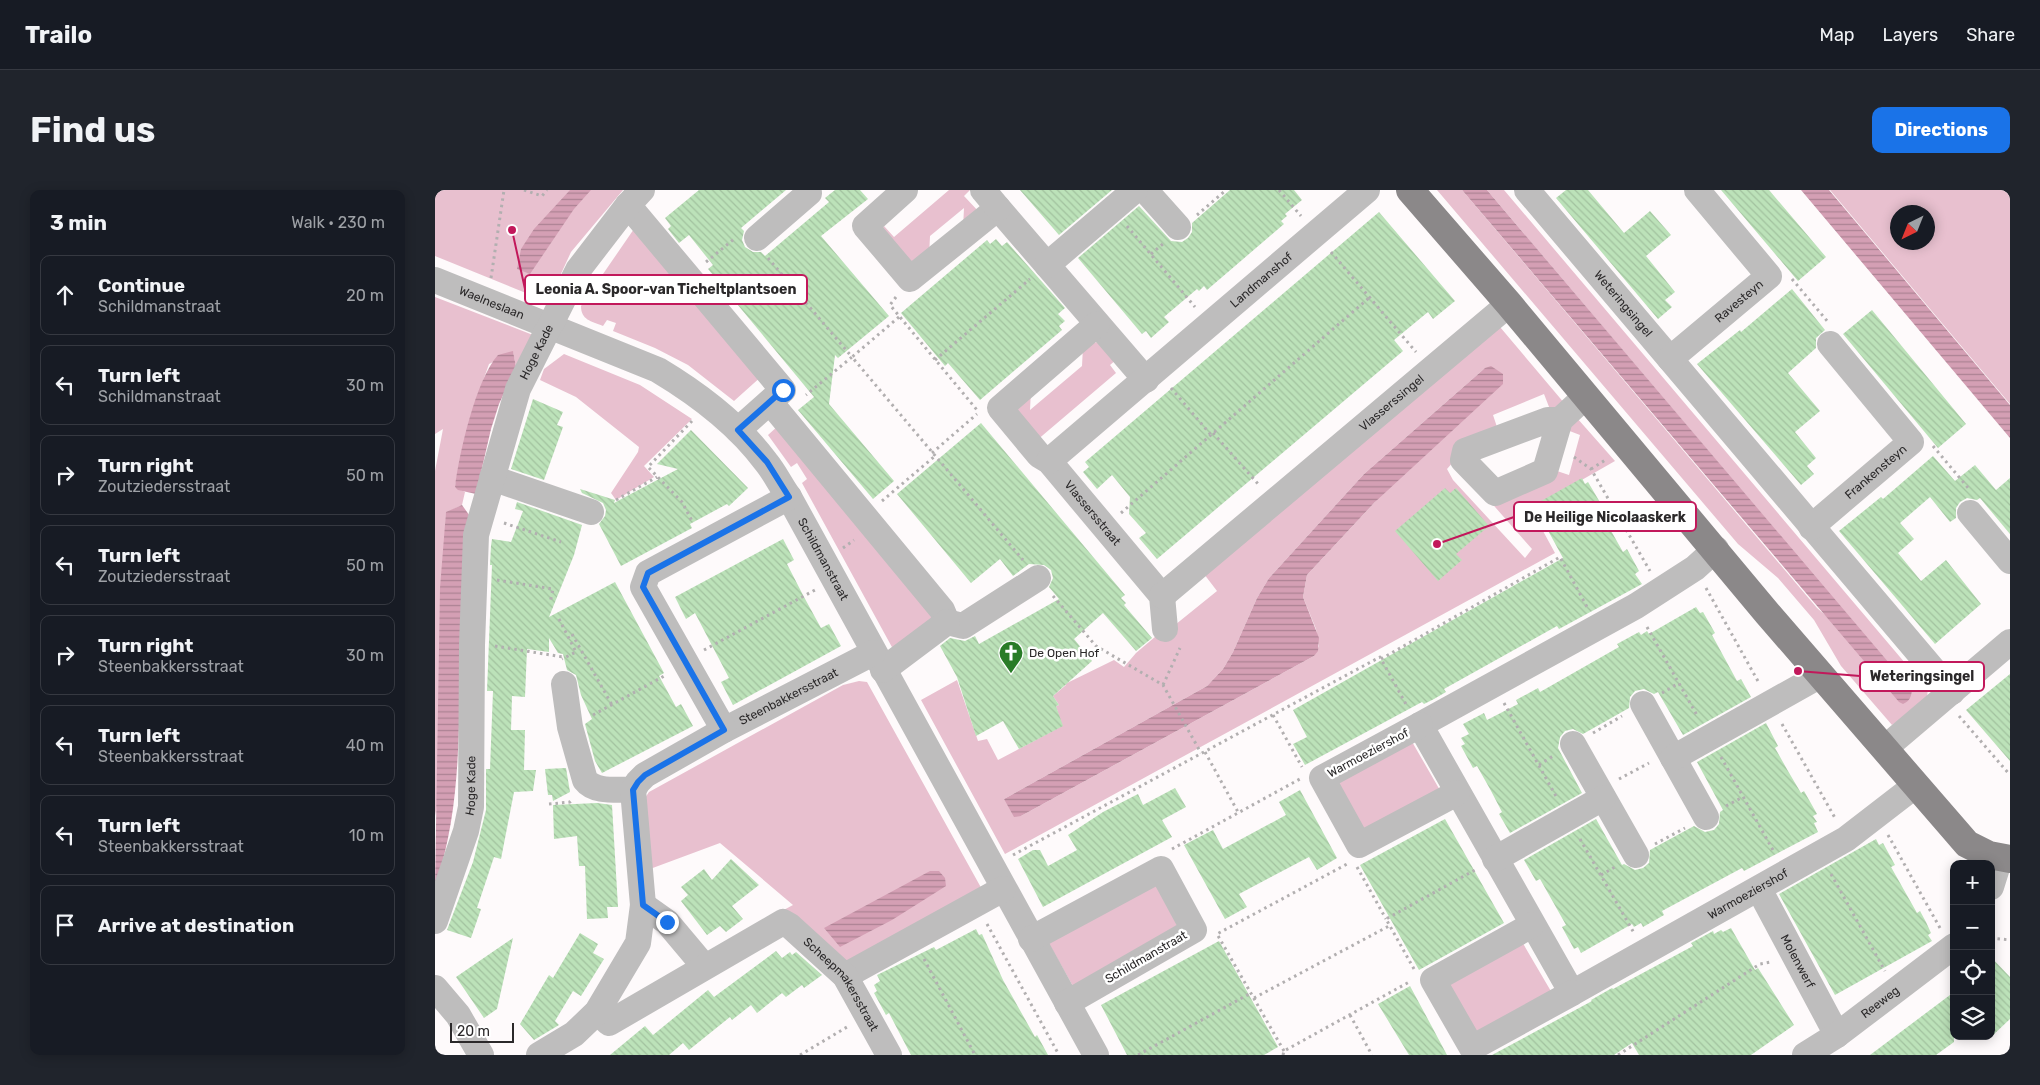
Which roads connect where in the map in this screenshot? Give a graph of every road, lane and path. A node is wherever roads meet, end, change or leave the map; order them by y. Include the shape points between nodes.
1 (504, 190) edge
2 (524, 190) edge
3 (547, 190) edge
4 (806, 190) edge
5 (905, 190) edge
6 (1135, 190) edge
7 (1145, 190) edge
8 (1279, 190) edge
9 (1367, 190) edge
10 (1410, 190) edge
11 (1697, 190) edge
12 (1530, 191) edge
13 (635, 198) edge
14 (990, 199) edge
15 (1113, 209) junction
16 (1178, 227) dead end
17 (1316, 234) junction
18 (757, 238) junction
19 (1047, 265) junction
20 (1769, 276) junction
21 (688, 277) junction
22 (910, 279) junction
23 (435, 280) edge
24 (1370, 297) junction
25 (488, 302) junction
26 (1509, 304) junction
27 (899, 316) junction
28 (1097, 324) junction
29 (1210, 324) junction
30 (549, 327) junction
31 (1830, 344) joint
32 (852, 356) junction
33 (1670, 359) junction
34 (935, 360) junction
35 (1431, 369) junction
36 (1151, 376) junction
37 (1586, 396) junction
38 (778, 403) junction
39 (708, 405) junction
40 (990, 410) junction
41 (1560, 420) junction
42 (738, 430) junction
43 (1212, 434) junction
44 (1911, 442) junction
45 (1552, 448) junction
46 (934, 455) junction
47 (1049, 461) junction
48 (657, 477) junction
49 (492, 478) junction
50 (789, 497) junction
51 (616, 500) dead end
52 (1273, 502) junction
53 (591, 512) dead end
54 (1970, 513) joint
55 (482, 516) junction
56 (868, 520) junction
57 (1811, 527) junction
58 (1105, 528) junction
59 (561, 542) dead end
60 (703, 543) junction
61 (1716, 550) junction
62 (2010, 561) edge
63 (829, 572) junction
64 (1038, 578) dead end
65 (473, 579) junction
66 (1661, 591) junction
67 (1161, 596) junction
68 (551, 603) dead end
69 (559, 619) dead end
70 (947, 622) junction
71 (1599, 628) junction
72 (1165, 629) joint
73 (572, 634) dead end
74 (2010, 642) edge
75 (472, 645) junction
76 (563, 657) junction
77 (1381, 659) junction
78 (878, 662) junction
79 (686, 663) junction
80 (1821, 675) junction
81 (1679, 683) dead end
82 (564, 684) joint
83 (1163, 685) dead end
84 (1948, 695) junction
85 (1172, 701) dead end
86 (1643, 704) junction
87 (612, 705) junction
88 (1273, 715) junction
89 (1419, 726) junction
90 (570, 727) junction
91 (724, 730) junction
92 (1573, 744) junction
93 (1885, 748) junction
94 (1203, 752) junction
95 (1672, 755) junction
96 (1539, 765) dead end
97 (2010, 776) edge
98 (1916, 785) junction
99 (633, 790) junction
100 (1457, 793) junction
101 (1601, 794) junction
102 (1743, 797) dead end
103 (1238, 812) junction
104 (1706, 816) junction
105 (1877, 816) junction
106 (1820, 854) junction
107 (1636, 855) junction
108 (2005, 858) edge
109 (1495, 859) junction
110 (1161, 869) junction
111 (1601, 875) dead end
112 (997, 878) junction
113 (1995, 879) edge
114 (1759, 889) junction
115 (976, 904) junction
116 (643, 905) junction
117 (1386, 920) junction
118 (435, 921) edge
119 (1532, 925) junction
120 (1389, 926) junction
121 (1995, 938) edge
122 (913, 939) junction
123 (1031, 939) junction
124 (2010, 940) edge
125 (1950, 944) edge
126 (1950, 949) edge
127 (704, 966) junction
128 (1800, 966) junction
129 (1426, 979) junction
130 (849, 982) junction
131 (435, 988) edge
132 (1896, 990) junction
133 (1251, 993) junction
134 (1572, 993) junction
135 (1254, 998) junction
136 (1067, 1003) junction
137 (597, 1012) junction
138 (868, 1015) junction
139 (1350, 1015) junction
140 (1837, 1035) junction
141 (545, 1052) edge
142 (1283, 1053) edge
143 (481, 1055) edge
144 (800, 1055) edge
145 (889, 1055) edge
146 (975, 1055) edge
147 (1059, 1055) edge
148 (1096, 1055) edge
149 (1138, 1055) edge
150 (1372, 1055) edge
151 (1618, 1055) edge
152 (1805, 1055) edge

1 - 25 path
2 - 3 path via 542,196
4 - 18 street via 809,193
5 - 22 street via 865,226
6 - 15 street
7 - 16 street
8 - 17 path
9 - 17 street, Landmanshof
10 - 26 main road
11 - 20 street, Ravesteyn
12 - 33 street, Weteringsingel
13 - 21 street
13 - 30 street, Hoge Kade via 578,270
14 - 19 street
14 - 22 street
15 - 19 street
15 - 29 path
17 - 24 path
17 - 29 street, Landmanshof
18 - 21 path via 744,231
18 - 32 path via 767,256
19 - 28 street
19 - 34 path
20 - 31 path via 1789,275 1840,336
20 - 33 street, Ravesteyn
21 - 38 street
22 - 27 path via 890,305
23 - 25 street, Waelneslaan
24 - 35 path
24 - 43 path
25 - 30 street, Waelneslaan
26 - 35 street, Vlasserssingel
26 - 37 main road
27 - 32 path
27 - 34 path
28 - 36 street
28 - 40 street
29 - 36 street, Landmanshof
30 - 39 street, Schildmanstraat via 658,370
30 - 49 street, Hoge Kade via 518,390
31 - 44 street, Frankensteyn
32 - 38 path
32 - 46 path
33 - 57 street, Weteringsingel
34 - 40 path
35 - 52 street, Vlasserssingel
36 - 43 path
36 - 47 street, Landmanshof
37 - 41 street
37 - 61 main road
38 - 42 street
38 - 56 street
39 - 42 street, Schildmanstraat
39 - 48 path via 648,467
40 - 46 path
40 - 47 street, Vlassersstraat
41 - 45 street
41 - 45 street via 1548,420 1465,450 1463,460 1495,493 1545,471
42 - 50 street, Schildmanstraat via 767,462
43 - 52 path
43 - 58 path
44 - 54 path via 1931,443 1981,504
44 - 57 street, Frankensteyn
45 - 66 path via 1591,469
46 - 56 path
47 - 58 street, Vlassersstraat
48 - 51 path
48 - 60 path via 682,502
49 - 53 street
49 - 55 street, Hoge Kade
50 - 60 street
50 - 63 street, Schildmanstraat
52 - 67 street, Vlasserssingel
54 - 62 street
55 - 59 path
55 - 65 street, Hoge Kade via 476,535
56 - 63 path
56 - 70 street via 942,610
57 - 84 street, Weteringsingel
58 - 67 street, Vlassersstraat
60 - 79 street via 648,573 643,587
61 - 66 street, Warmoeziershof
61 - 80 main road
63 - 78 street, Schildmanstraat
63 - 79 path
64 - 70 street via 963,626
65 - 68 path via 509,580 553,588
65 - 75 street, Hoge Kade
66 - 71 street, Warmoeziershof
67 - 72 street
69 - 76 path via 576,652
70 - 78 street
71 - 77 path via 1560,557
71 - 89 street, Warmoeziershof
72 - 83 path via 1181,648
73 - 87 path
74 - 84 street
75 - 76 path via 515,648
75 - 118 street, Hoge Kade via 471,808
76 - 82 path via 560,663
77 - 88 path
77 - 89 path
78 - 91 street, Steenbakkersstraat
78 - 112 street, Schildmanstraat
79 - 87 path
79 - 91 street
80 - 93 main road
80 - 95 street
81 - 86 path
82 - 90 street
84 - 93 street
84 - 97 path
85 - 94 path
86 - 92 path
86 - 95 street
87 - 90 path
88 - 94 path
88 - 103 path via 1307,775
89 - 100 street, Warmoeziershof
89 - 100 street, Warmoeziershof via 1322,778 1359,845
90 - 99 street via 589,786
91 - 99 street, Steenbakkersstraat via 645,775
92 - 96 path
92 - 101 street
93 - 98 main road
94 - 103 path
94 - 112 path
95 - 101 path
95 - 104 street
98 - 105 street, Warmoeziershof
98 - 108 main road via 1967,844
99 - 116 street
100 - 109 street, Warmoeziershof
101 - 107 street
101 - 109 street
102 - 104 path
103 - 110 path via 1173,848
104 - 107 path
105 - 106 street, Warmoeziershof
105 - 125 path
106 - 114 street, Warmoeziershof
106 - 132 path
107 - 111 path
108 - 113 street
109 - 117 path
109 - 119 street, Warmoeziershof
110 - 123 street
110 - 136 street, Schildmanstraat via 1194,930
112 - 115 street
112 - 123 street, Schildmanstraat
114 - 128 street, Molenwerf
114 - 134 street, Warmoeziershof
115 - 122 street
115 - 147 path
116 - 127 street via 667,922
116 - 137 street via 638,943
117 - 120 path
117 - 133 path via 1353,860 1217,934
119 - 129 street
119 - 134 street, Warmoeziershof
120 - 129 path
120 - 135 path
121 - 124 path
122 - 130 street
122 - 146 path
123 - 136 street, Schildmanstraat
126 - 132 street, Reeweg
127 - 130 street, Scheepmakersstraat via 783,922
127 - 137 street via 609,1023
128 - 140 street, Molenwerf
128 - 151 path via 1760,964
129 - 134 street, Warmoeziershof via 1472,1048
129 - 139 path
130 - 138 street, Scheepmakersstraat
131 - 143 street via 458,1015
132 - 140 street, Reeweg
133 - 135 path
133 - 149 path
135 - 142 path
136 - 148 street, Schildmanstraat
137 - 141 street via 574,1034
138 - 144 path
138 - 145 street, Scheepmakersstraat
139 - 142 path
139 - 150 path
140 - 152 street, Reeweg

